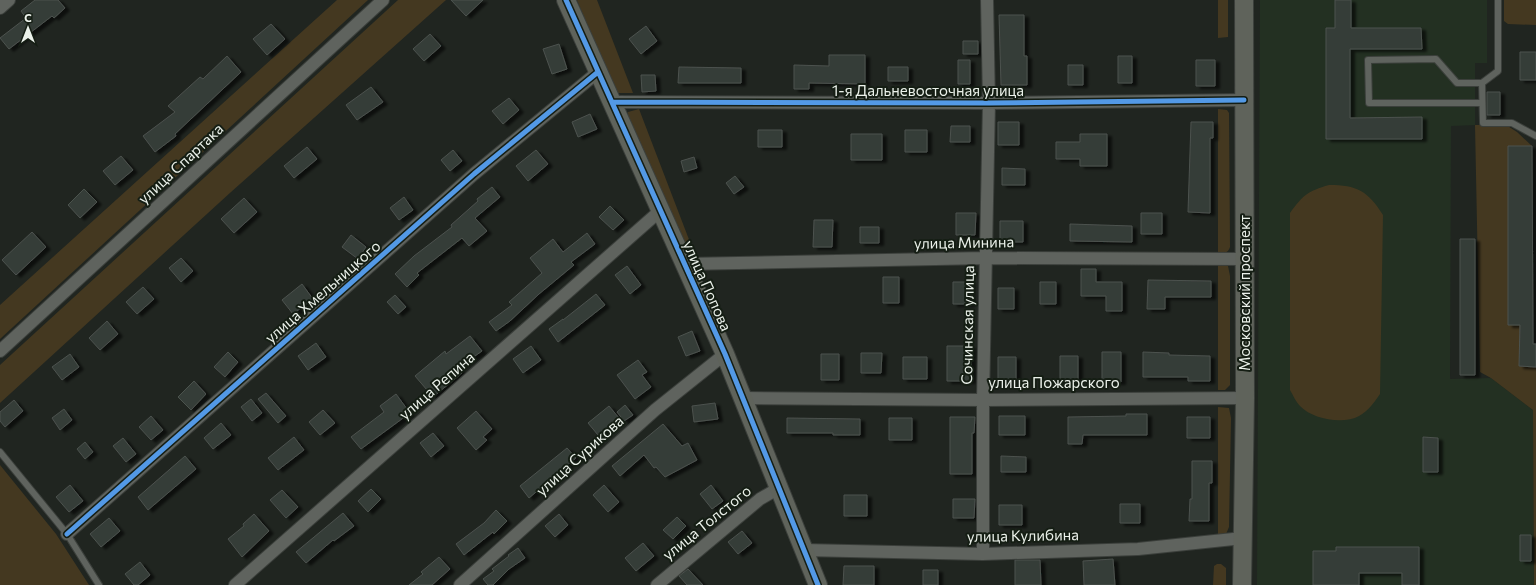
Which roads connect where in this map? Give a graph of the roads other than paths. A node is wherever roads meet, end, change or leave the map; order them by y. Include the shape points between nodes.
1 (9, 0) edge
2 (383, 0) edge
3 (566, 0) edge
4 (987, 0) edge
5 (1244, 0) edge
6 (1498, 0) edge
7 (0, 8) edge
8 (598, 72) junction
9 (1482, 83) junction
10 (1244, 100) junction
11 (612, 102) junction
12 (989, 103) junction
13 (1482, 103) junction
14 (1536, 136) edge
15 (660, 210) junction
16 (985, 258) junction
17 (1245, 259) junction
18 (684, 264) junction
19 (0, 351) edge
20 (725, 354) junction
21 (743, 398) junction
22 (1245, 398) junction
23 (983, 400) junction
24 (0, 452) edge
25 (779, 488) junction
26 (66, 534) junction
27 (1243, 538) junction
28 (804, 550) junction
29 (983, 554) junction
30 (99, 585) edge
31 (235, 585) edge
32 (460, 585) edge
33 (657, 585) edge
34 (818, 585) edge
35 (1242, 585) edge

1 - 7 street
2 - 19 street, улица Спартака
3 - 8 street, улица Попова
4 - 12 street, Сочинская улица
5 - 10 street, Московский проспект
6 - 9 lane via 1498,71
8 - 11 street, улица Попова
8 - 26 street, улица Хмельницкого via 474,174
9 - 13 lane
9 - 13 lane via 1457,83 1436,59 1368,60 1369,103
10 - 12 street, 1-я Дальневосточная улица
10 - 17 street, Московский проспект
11 - 12 street, 1-я Дальневосточная улица
11 - 15 street, улица Попова
12 - 16 street, Сочинская улица
13 - 14 lane via 1483,123 1512,123
15 - 18 street, улица Попова
15 - 31 street, улица Репина
16 - 17 street, улица Минина
16 - 18 street, улица Минина
16 - 23 street, Сочинская улица
17 - 22 street, Московский проспект
18 - 20 street, улица Попова
20 - 21 street, улица Попова
20 - 32 street, улица Сурикова via 655,410
21 - 23 street, улица Пожарского
21 - 25 street, улица Попова
22 - 23 street, улица Пожарского
22 - 27 street, Московский проспект
23 - 29 street, Сочинская улица
24 - 26 lane
25 - 28 street, улица Попова
25 - 33 street, улица Толстого via 760,499
26 - 30 lane
27 - 29 street, улица Кулибина via 1138,549
27 - 35 street, Московский проспект
28 - 29 street, улица Кулибина
28 - 34 street, улица Попова

